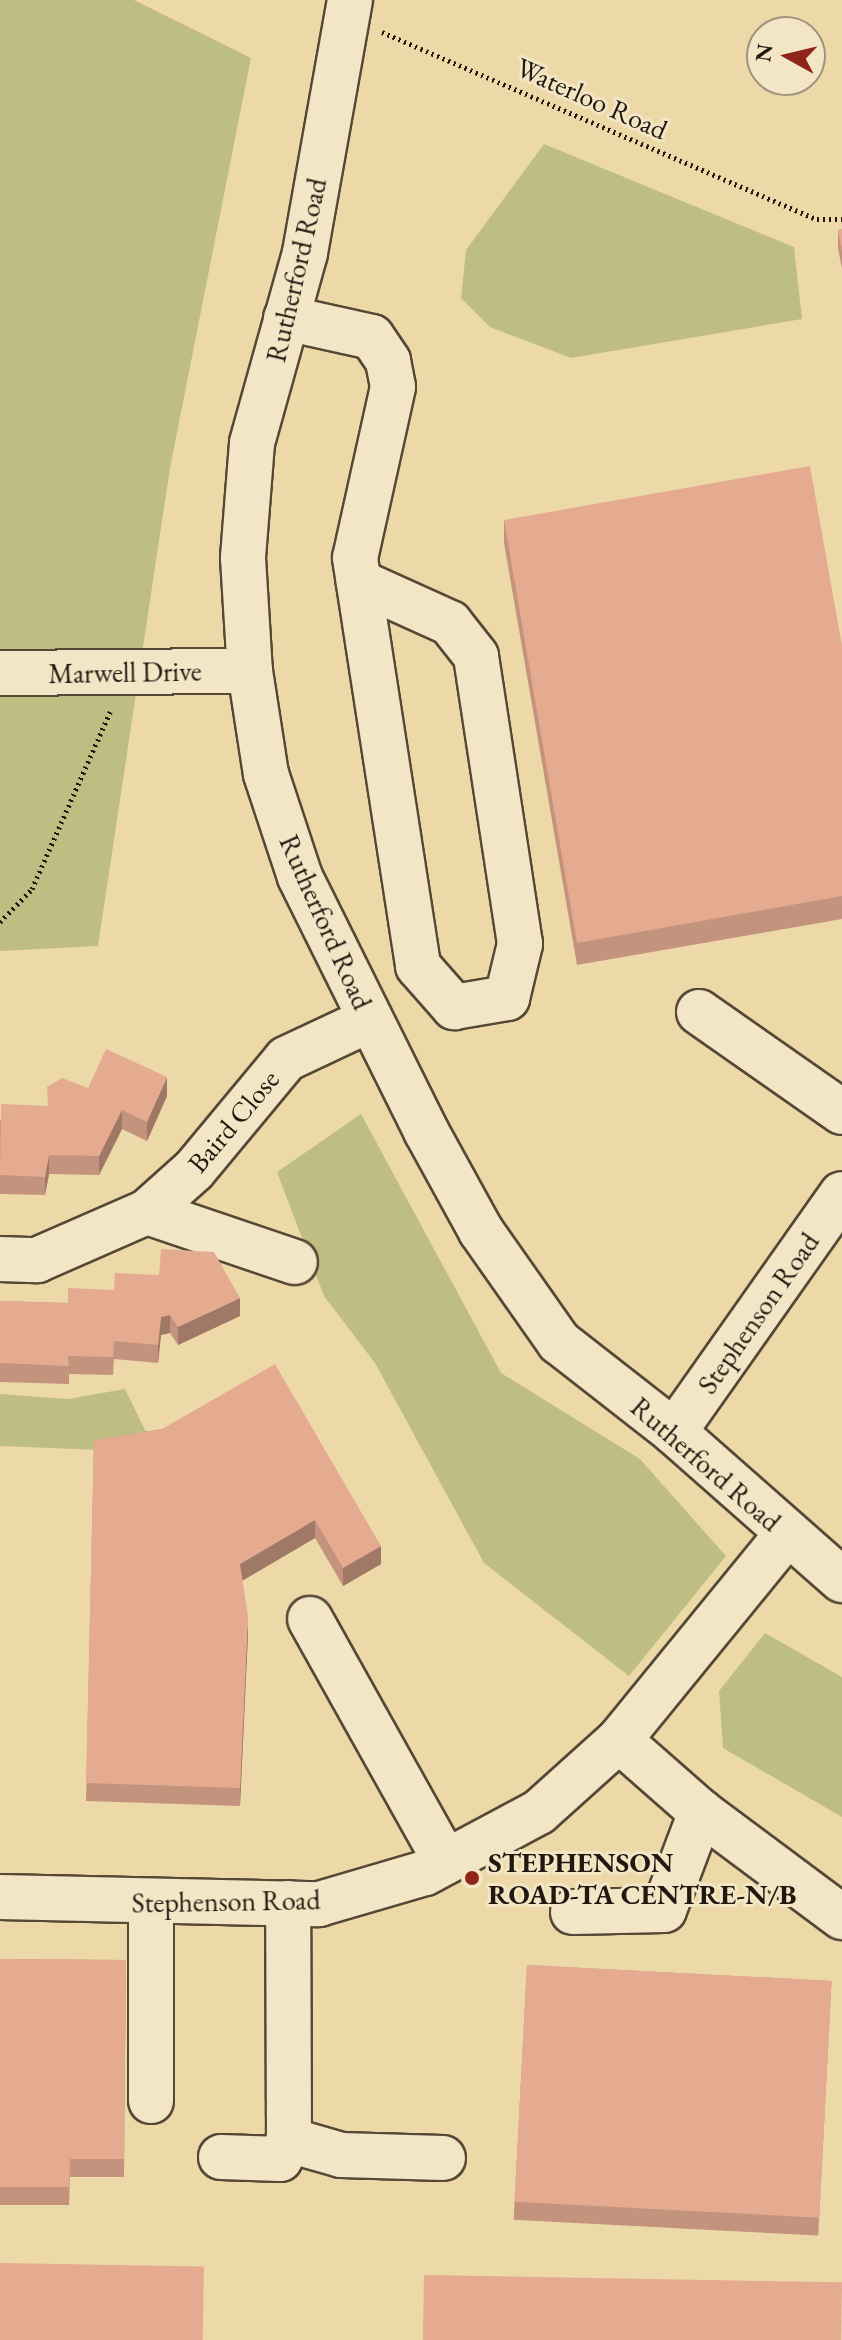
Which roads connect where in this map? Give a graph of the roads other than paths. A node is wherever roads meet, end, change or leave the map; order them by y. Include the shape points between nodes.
1 (349, 10) edge
2 (286, 318) junction
3 (359, 582) junction
4 (250, 671) junction
5 (0, 673) edge
6 (699, 1012) dead end
7 (369, 1020) junction
8 (842, 1112) edge
9 (842, 1194) edge
10 (147, 1212) junction
11 (0, 1259) edge
12 (295, 1262) dead end
13 (674, 1432) junction
14 (787, 1534) junction
15 (842, 1580) edge
16 (310, 1619) dead end
17 (619, 1740) junction
18 (701, 1812) junction
19 (446, 1862) junction
20 (0, 1897) edge
21 (288, 1903) junction
22 (151, 1904) junction
23 (573, 1912) dead end
24 (842, 1917) edge
25 (151, 2101) dead end
26 (289, 2140) junction
27 (221, 2157) dead end
28 (443, 2158) dead end

1 - 2 street, Rutherford Road via 305,253
2 - 3 street via 372,337 388,361 393,387 355,558
2 - 4 street, Rutherford Road via 252,443 243,558
3 - 3 street via 418,966 454,1007 507,998 520,944 476,656 450,623
4 - 5 street, Marwell Drive
4 - 7 street, Rutherford Road via 266,774 300,877
6 - 8 street
7 - 10 street, Baird Close via 286,1059 194,1170
7 - 13 street, Rutherford Road via 481,1231 559,1342
9 - 13 street, Stephenson Road
10 - 11 street, Baird Close via 37,1260
10 - 12 street
13 - 14 street, Rutherford Road
14 - 15 street, Rutherford Road
14 - 17 street, Stephenson Road
16 - 19 street
17 - 18 street
17 - 19 street, Stephenson Road via 539,1812
18 - 23 street via 664,1910
18 - 24 street
19 - 21 street, Stephenson Road via 319,1904
20 - 22 street, Stephenson Road
21 - 22 street, Stephenson Road
21 - 26 street
22 - 25 street
26 - 27 street via 280,2159
26 - 28 street via 341,2155

